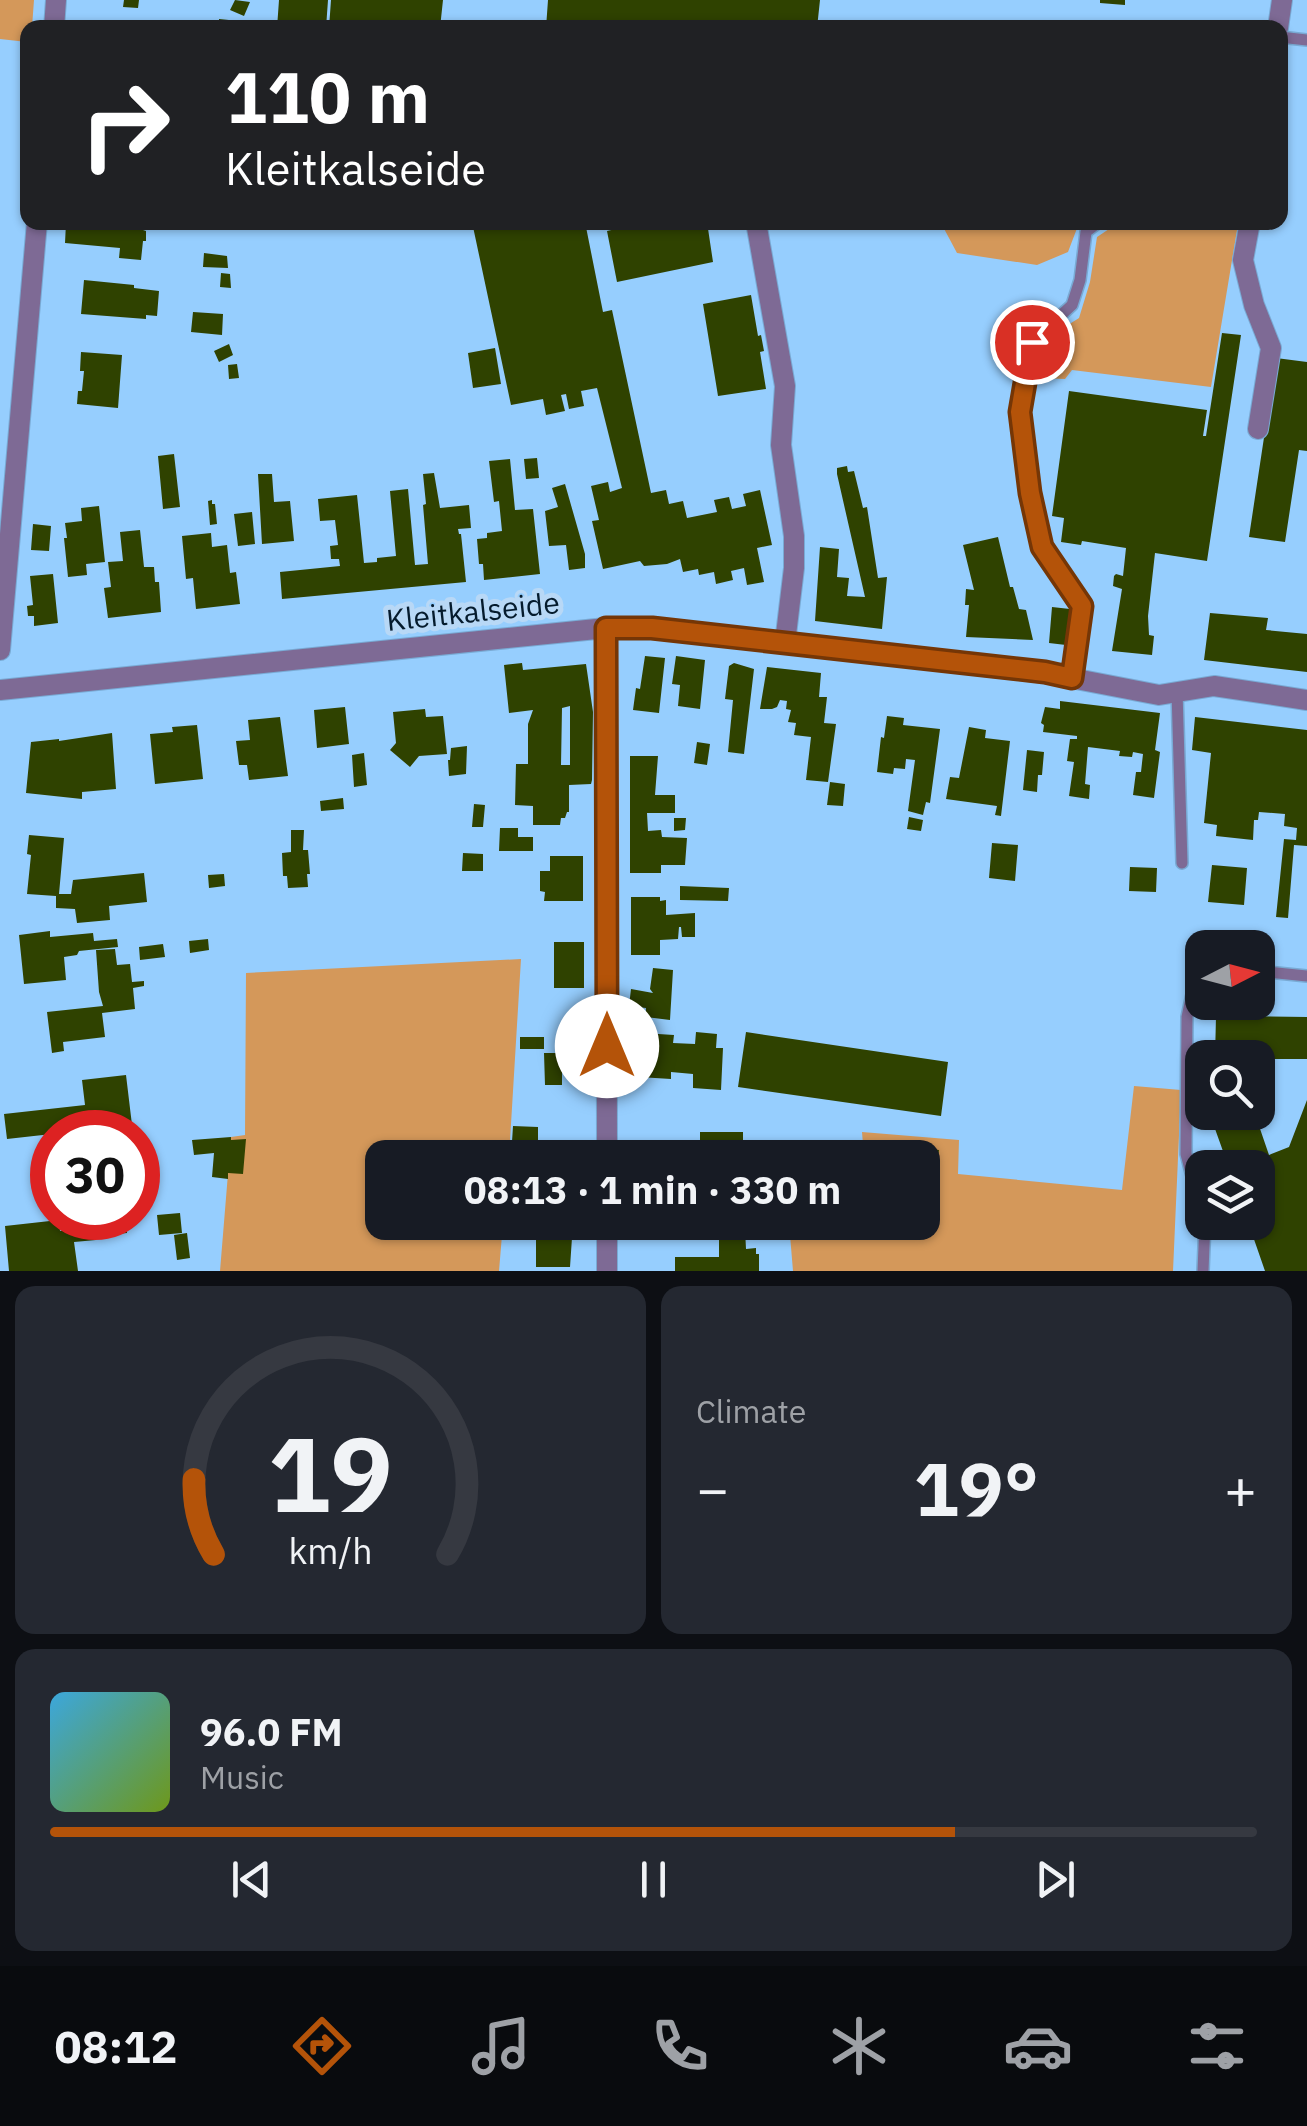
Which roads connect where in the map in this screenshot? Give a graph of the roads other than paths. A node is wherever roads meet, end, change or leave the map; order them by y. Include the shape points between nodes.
1 (36, 230) edge
2 (757, 230) edge
3 (1089, 230) edge
4 (1249, 230) edge
5 (1258, 429) dead end
6 (606, 628) junction
7 (785, 643) junction
8 (0, 650) edge
9 (1072, 678) junction
10 (0, 690) edge
11 (1177, 692) junction
12 (1307, 700) edge
13 (1182, 863) dead end
14 (1275, 973) edge
15 (1307, 976) edge
16 (1187, 1020) edge
17 (607, 1140) edge
18 (1186, 1150) edge
19 (607, 1240) edge
20 (1204, 1240) edge
21 (607, 1271) edge
22 (1203, 1271) edge

1 - 8 street
2 - 7 street via 785,386 780,445 794,568
3 - 9 lane via 1072,305 1032,342 1020,412 1042,547 1082,606
4 - 5 street via 1243,260 1271,348
6 - 7 street, Kleitkalseide
6 - 10 street, Kleitkalseide
6 - 17 street
7 - 9 street, Kleitkalseide
9 - 11 street, Kleitkalseide via 1158,695
11 - 12 street, Kleitkalseide via 1214,686
11 - 13 lane
14 - 15 lane
16 - 18 lane
19 - 21 street
20 - 22 lane

